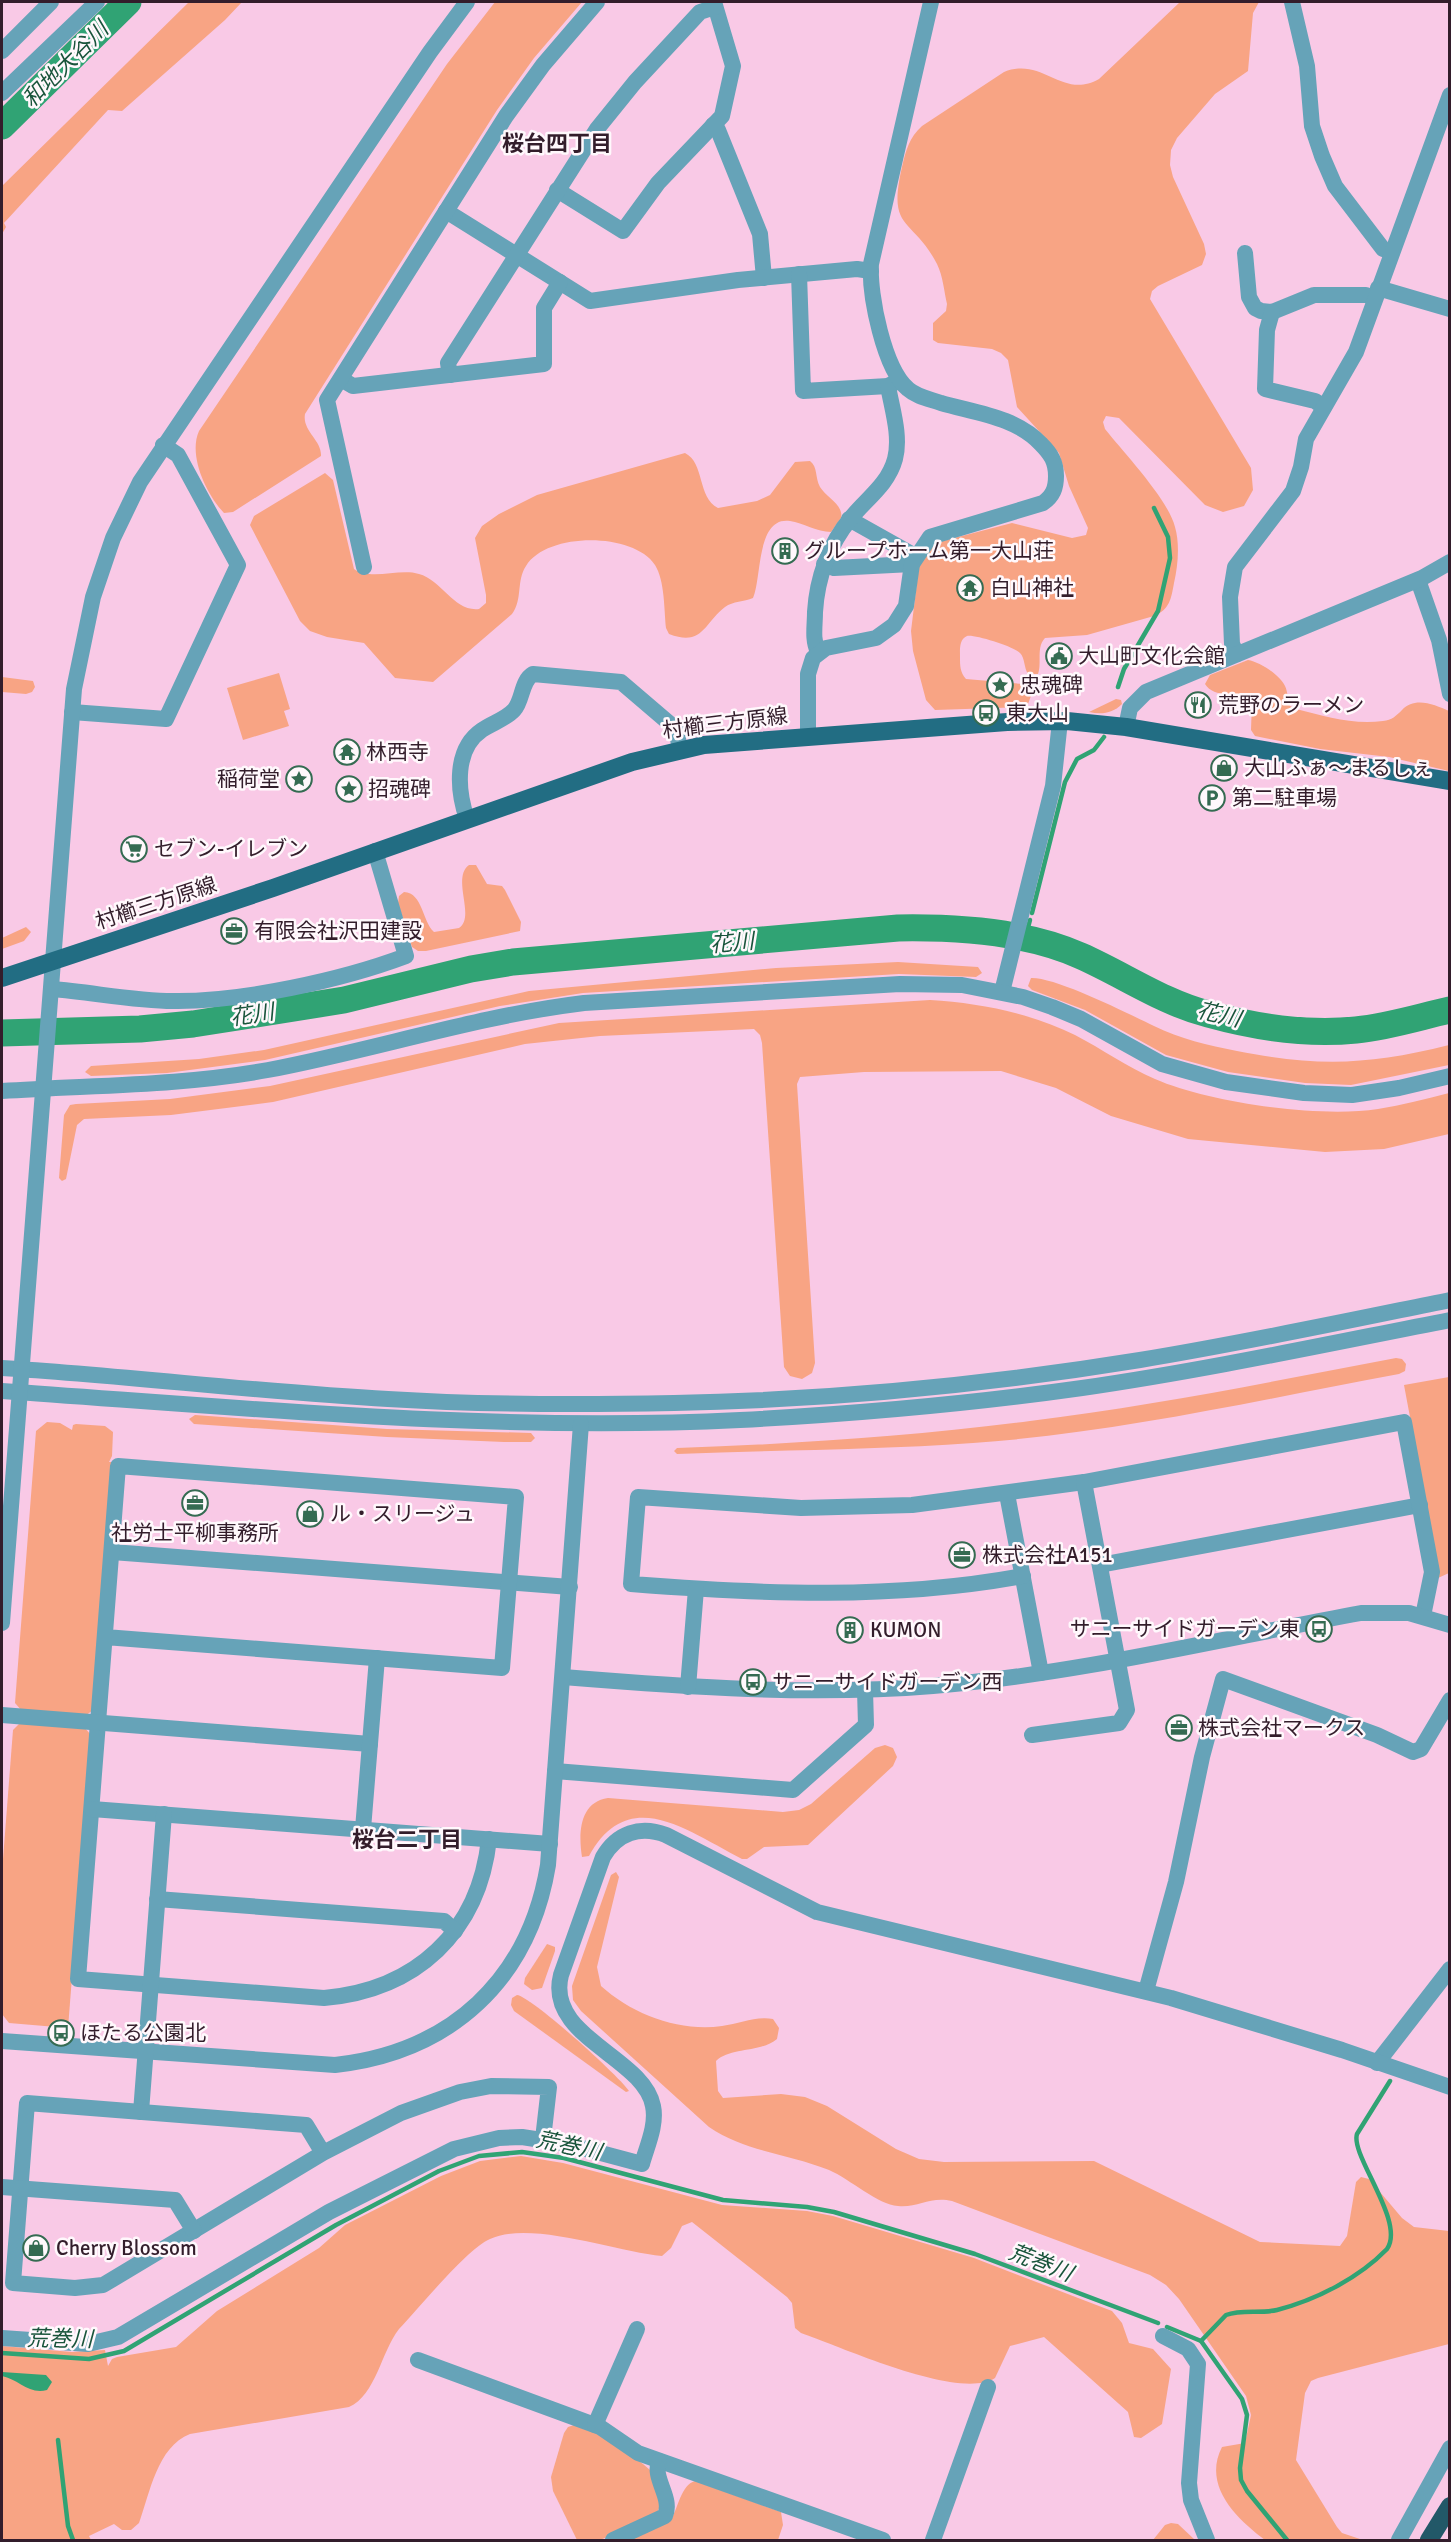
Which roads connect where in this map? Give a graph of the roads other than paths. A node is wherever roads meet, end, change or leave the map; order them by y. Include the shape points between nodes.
1 (97, 2) edge
2 (467, 2) edge
3 (597, 2) edge
4 (932, 2) edge
5 (1292, 2) edge
6 (46, 3) edge
7 (715, 4) edge
8 (2, 51) edge
9 (2, 93) edge
10 (1449, 95) edge
11 (713, 125) junction
12 (557, 190) junction
13 (446, 211) junction
14 (1392, 252) junction
15 (1245, 253) dead end
16 (516, 255) junction
17 (871, 271) junction
18 (799, 274) junction
19 (764, 278) junction
20 (560, 282) junction
21 (1377, 293) junction
22 (1449, 309) edge
23 (1272, 312) junction
24 (450, 375) junction
25 (340, 379) junction
26 (894, 383) junction
27 (1324, 407) junction
28 (163, 445) junction
29 (849, 519) junction
30 (913, 560) junction
31 (1449, 562) edge
32 (824, 564) junction
33 (364, 567) dead end
34 (1418, 580) junction
35 (818, 652) junction
36 (1237, 654) junction
37 (1449, 694) edge
38 (72, 712) junction
39 (1060, 721) junction
40 (1126, 727) junction
41 (808, 736) junction
42 (680, 749) junction
43 (1449, 781) edge
44 (467, 819) junction
45 (375, 851) junction
46 (53, 961) junction
47 (2, 978) edge
48 (51, 989) junction
49 (1002, 992) junction
50 (1449, 1076) edge
51 (43, 1088) junction
52 (2, 1091) edge
53 (1449, 1300) edge
54 (1449, 1320) edge
55 (2, 1368) edge
56 (21, 1369) junction
57 (2, 1391) edge
58 (20, 1393) junction
59 (581, 1424) junction
60 (1084, 1482) junction
61 (1007, 1494) junction
62 (1420, 1505) junction
63 (112, 1552) junction
64 (1100, 1565) junction
65 (1023, 1576) junction
66 (509, 1582) junction
67 (570, 1587) junction
68 (696, 1589) junction
69 (1423, 1616) junction
70 (2, 1623) edge
71 (1449, 1625) edge
72 (105, 1637) junction
73 (377, 1658) junction
74 (1118, 1659) junction
75 (1041, 1673) junction
76 (563, 1677) junction
77 (688, 1687) junction
78 (865, 1690) junction
79 (1449, 1700) edge
80 (2, 1715) edge
81 (98, 1723) junction
82 (1042, 1738) dead end
83 (370, 1744) junction
84 (555, 1771) junction
85 (92, 1809) junction
86 (164, 1814) junction
87 (363, 1829) junction
88 (489, 1839) junction
89 (550, 1844) junction
90 (157, 1899) junction
91 (455, 1931) junction
92 (1449, 1969) edge
93 (151, 1985) junction
94 (1146, 1991) junction
95 (2, 2041) edge
96 (146, 2052) junction
97 (1377, 2062) junction
98 (1449, 2087) edge
99 (141, 2112) junction
100 (543, 2139) junction
101 (323, 2153) junction
102 (2, 2187) edge
103 (20, 2188) junction
104 (194, 2231) junction
105 (637, 2329) dead end
106 (1163, 2336) dead end
107 (2, 2338) edge
108 (418, 2360) dead end
109 (988, 2387) dead end
110 (595, 2425) junction
111 (1449, 2448) edge
112 (659, 2461) junction
113 (1449, 2506) edge
114 (613, 2541) edge
115 (883, 2541) edge
116 (933, 2541) edge
117 (1207, 2541) edge
118 (1399, 2541) edge
119 (1429, 2541) edge

1 - 9 street
2 - 28 street
3 - 13 street via 524,90
4 - 17 street
5 - 14 street via 1307,66 1312,126 1335,186 1383,249
6 - 8 street
7 - 11 street via 733,66 722,116
7 - 12 street via 700,12 634,82
10 - 14 street
11 - 12 street via 658,183 623,231
11 - 19 street via 760,234
12 - 16 street
13 - 16 street
13 - 25 street
14 - 21 street
15 - 23 street via 1251,303 1261,311
16 - 20 street
16 - 24 street via 448,363
17 - 18 street
17 - 26 street via 873,309
18 - 19 street
18 - 26 street via 803,391
19 - 20 street via 590,301
20 - 24 street via 543,308 543,364
21 - 22 street
21 - 23 street via 1314,295
21 - 27 street via 1351,362
23 - 27 street via 1267,330 1265,389 1315,401
24 - 25 street via 353,386
25 - 33 street via 327,400
26 - 29 street via 896,458 886,480
26 - 30 street via 917,395 1019,426 1048,451 1056,472 1054,492 1043,503 936,534
27 - 36 street via 1306,438 1293,491 1235,567 1230,597 1232,644
28 - 38 street via 126,510 102,567 83,638
28 - 38 street via 178,455 238,565 166,720
29 - 30 street
29 - 32 street
30 - 32 street via 834,568
30 - 35 street via 906,606 894,625 876,638
31 - 34 street
32 - 35 street via 816,603 814,643
34 - 36 street
34 - 37 street via 1439,640
35 - 41 street via 808,674
36 - 40 street via 1139,696 1130,708
38 - 46 street
39 - 40 main road, 村櫛三方原線
39 - 41 main road, 村櫛三方原線
39 - 49 street via 1053,786
40 - 43 main road, 村櫛三方原線
41 - 42 main road, 村櫛三方原線
42 - 44 main road, 村櫛三方原線
42 - 44 street via 676,729 621,682 533,674 512,712 475,735 464,752 460,772 462,806
44 - 45 main road, 村櫛三方原線
45 - 46 main road, 村櫛三方原線
45 - 48 street via 406,956 367,970 208,999 155,1000
46 - 47 main road, 村櫛三方原線
46 - 48 street
48 - 51 street
49 - 50 street via 1081,1019 1162,1064 1226,1082 1352,1095
49 - 51 street via 920,983 584,1003 529,1010 234,1075
51 - 52 street
51 - 56 street
53 - 56 street via 1196,1350 1070,1370 921,1388 736,1401 562,1405 447,1402
54 - 59 street via 1199,1369 969,1402 737,1420
55 - 56 street
56 - 58 street
57 - 58 street
58 - 59 street via 388,1418
58 - 70 street
59 - 67 street
60 - 61 street
60 - 62 street via 1404,1422
60 - 64 street
61 - 65 street
61 - 68 street via 856,1508 638,1497 631,1584
62 - 64 street
62 - 69 street via 1432,1572
63 - 66 street
63 - 66 street via 118,1466 516,1497
63 - 72 street
64 - 74 street
65 - 68 street via 876,1592
65 - 75 street
66 - 67 street
66 - 73 street via 502,1668
67 - 76 street
68 - 77 street
69 - 71 street
69 - 74 street via 1394,1611 1361,1613
72 - 73 street
72 - 81 street
73 - 83 street
74 - 75 street
74 - 82 street via 1127,1710 1119,1723
75 - 78 street
76 - 77 street
76 - 84 street
77 - 78 street
78 - 84 street via 866,1725 792,1790
79 - 94 street via 1421,1749 1413,1752 1223,1679 1176,1882
80 - 81 street
81 - 83 street
81 - 85 street
83 - 87 street
84 - 89 street
85 - 86 street
85 - 93 street via 78,1979
86 - 87 street
86 - 90 street
87 - 88 street
88 - 89 street
88 - 91 street via 476,1895
89 - 96 street via 540,1906 513,1963 471,2011 427,2040 377,2058 335,2065
90 - 91 street via 444,1922
90 - 93 street
91 - 93 street via 431,1957 398,1979 343,1996
92 - 97 street
93 - 96 street
94 - 97 street
94 - 100 street via 818,1912 666,1835 639,1830 614,1842 603,1857 561,1975 558,1994 571,2020 642,2085 651,2099 653,2125 642,2164
95 - 96 street
96 - 99 street
97 - 98 street
99 - 101 street via 306,2125
99 - 103 street via 27,2103
100 - 101 street via 549,2087 491,2086 430,2101
100 - 107 street via 499,2138 465,2145 433,2158 329,2212 118,2337 88,2344
101 - 104 street
102 - 103 street
103 - 104 street via 175,2200
103 - 104 street via 12,2283 75,2288 103,2285
105 - 110 street
106 - 117 street via 1188,2349 1198,2364 1188,2483
108 - 110 street
109 - 116 street
110 - 112 street via 638,2453
111 - 118 street
112 - 114 street via 656,2468 667,2502 664,2516
112 - 115 street
113 - 119 highway

